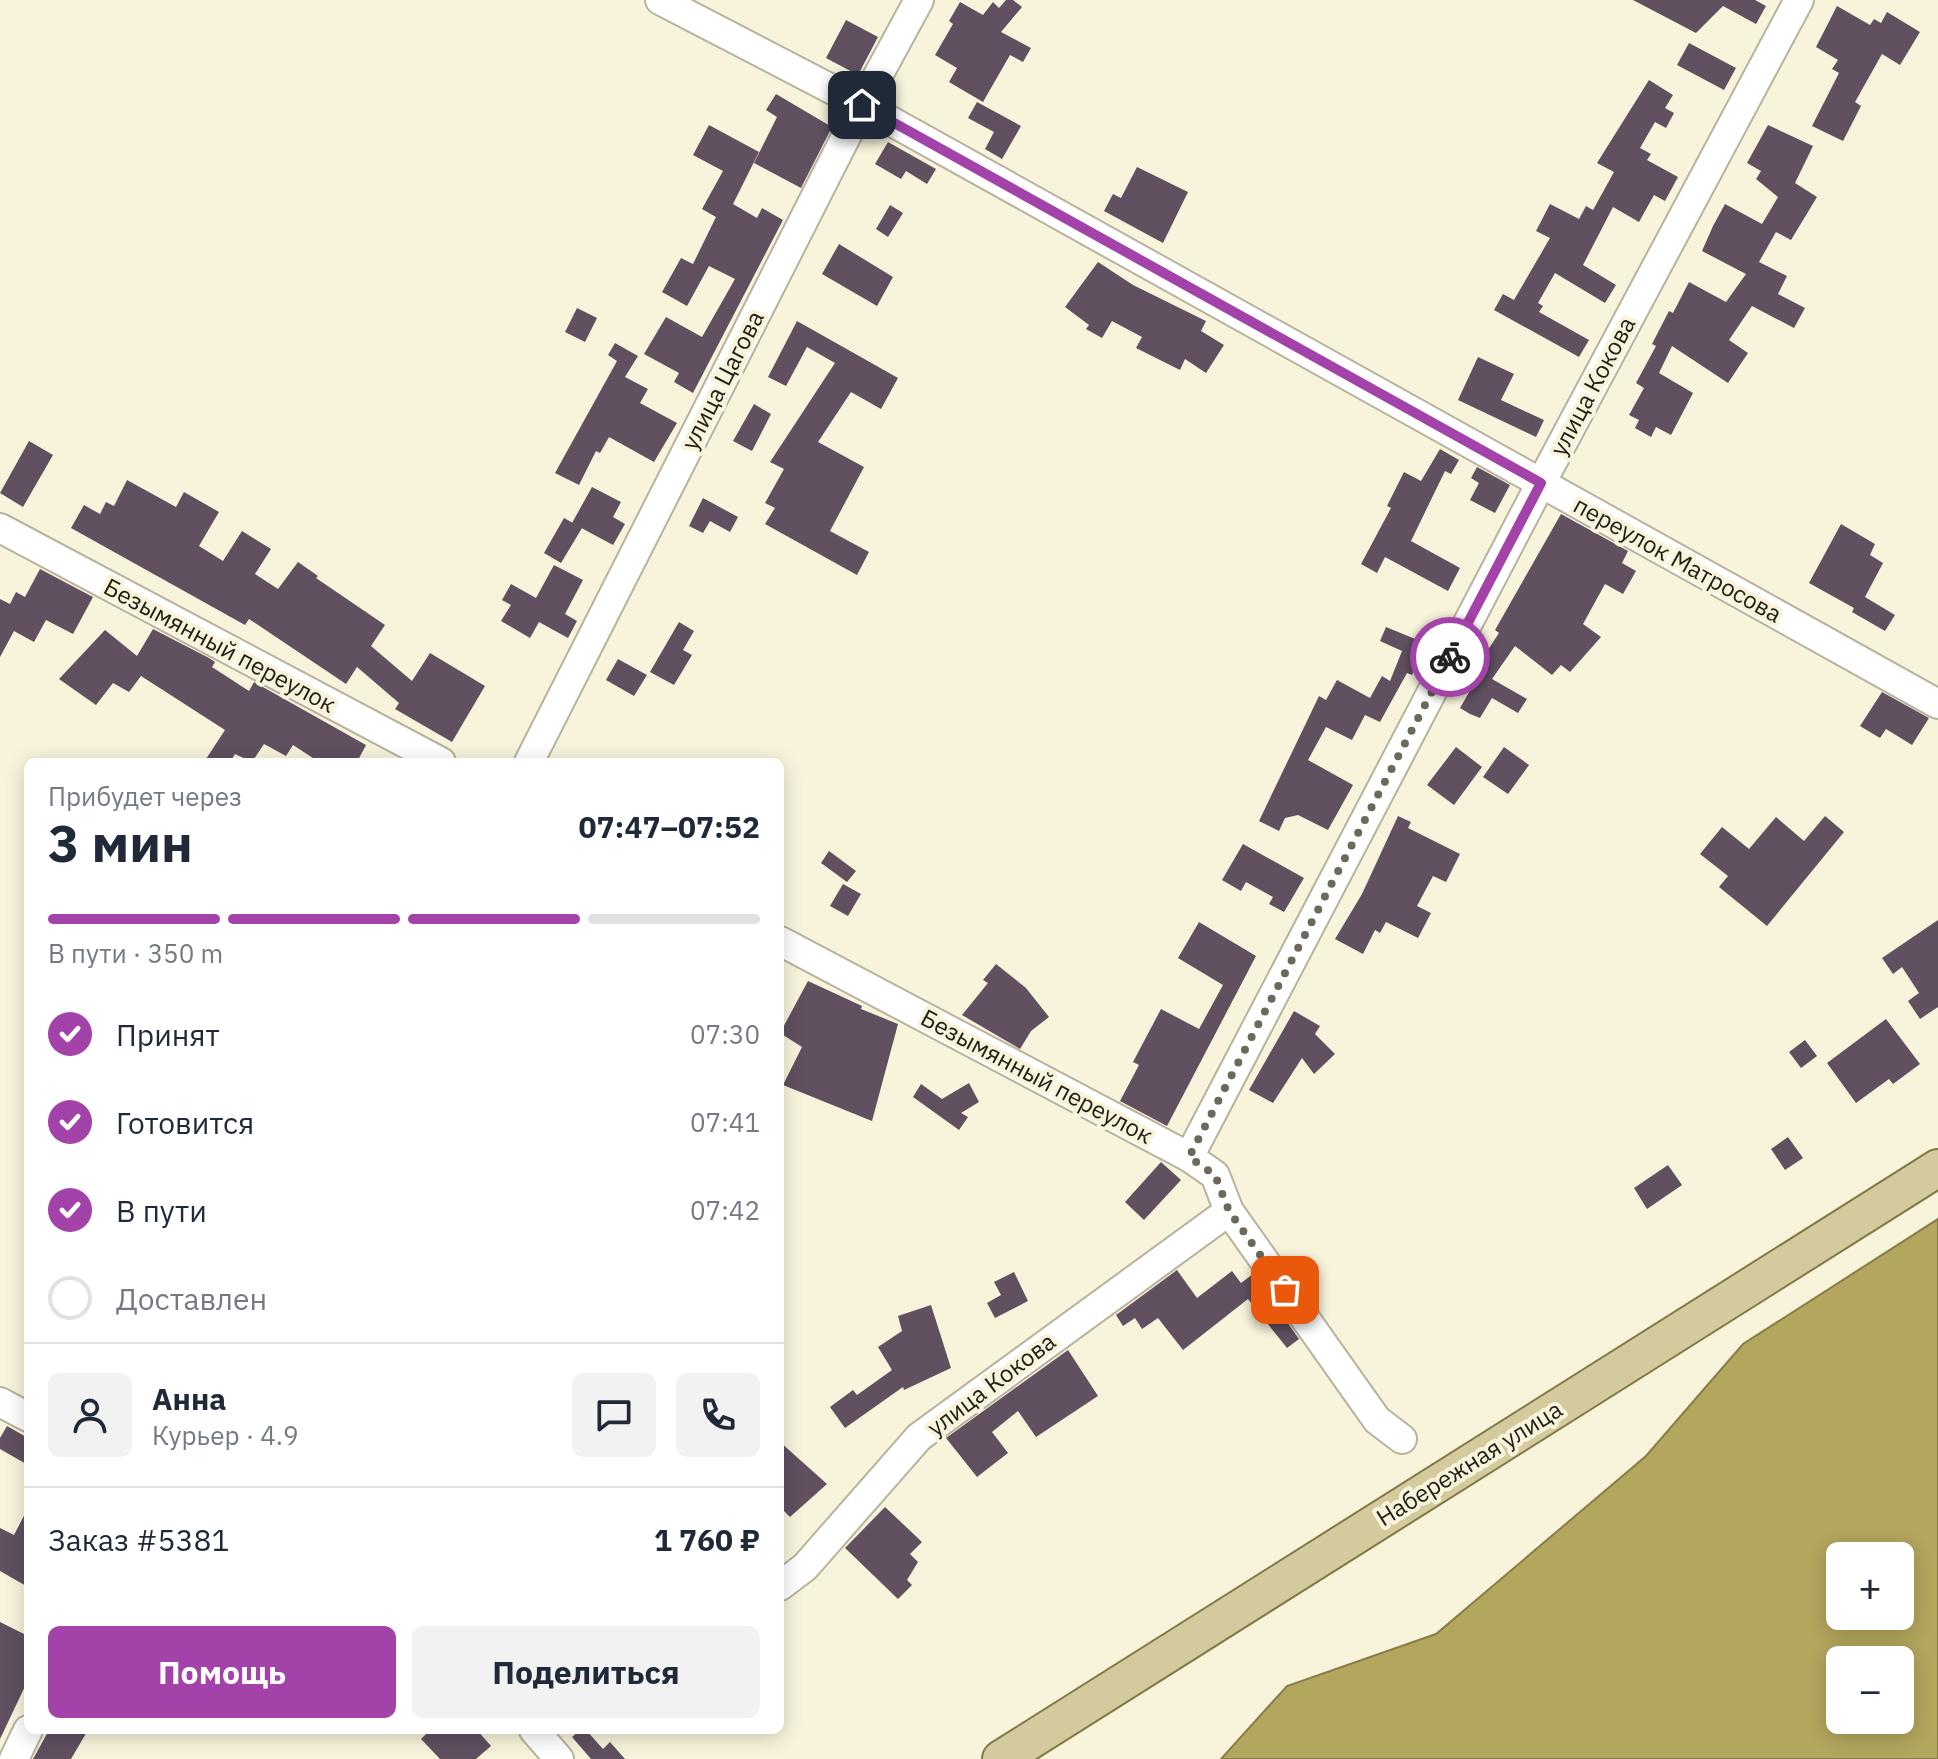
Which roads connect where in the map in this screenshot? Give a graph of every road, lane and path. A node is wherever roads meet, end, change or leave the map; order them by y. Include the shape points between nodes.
1 (660, 0) edge
2 (919, 0) edge
3 (1799, 0) edge
4 (862, 105) junction
5 (1541, 483) junction
6 (0, 528) edge
7 (1938, 704) edge
8 (433, 758) edge
9 (531, 758) edge
10 (784, 943) edge
11 (1189, 1157) junction
12 (1938, 1168) edge
13 (1229, 1211) junction
14 (0, 1402) edge
15 (24, 1415) edge
16 (1402, 1439) dead end
17 (784, 1583) edge
18 (26, 1734) edge
19 (14, 1759) edge
20 (1001, 1759) edge

1 - 4 street, переулок Матросова
2 - 4 street, улица Цагова
3 - 5 street, улица Кокова
4 - 5 street, переулок Матросова
4 - 9 street, улица Цагова
5 - 7 street, переулок Матросова
5 - 11 street, улица Кокова
6 - 8 street, Безымянный переулок
10 - 11 street, Безымянный переулок
11 - 13 street, Безымянный переулок via 1215,1175
12 - 20 main road, Набережная улица
13 - 16 street, Безымянный переулок via 1377,1420
13 - 17 street, улица Кокова via 919,1437 805,1567
14 - 15 street
18 - 19 street

